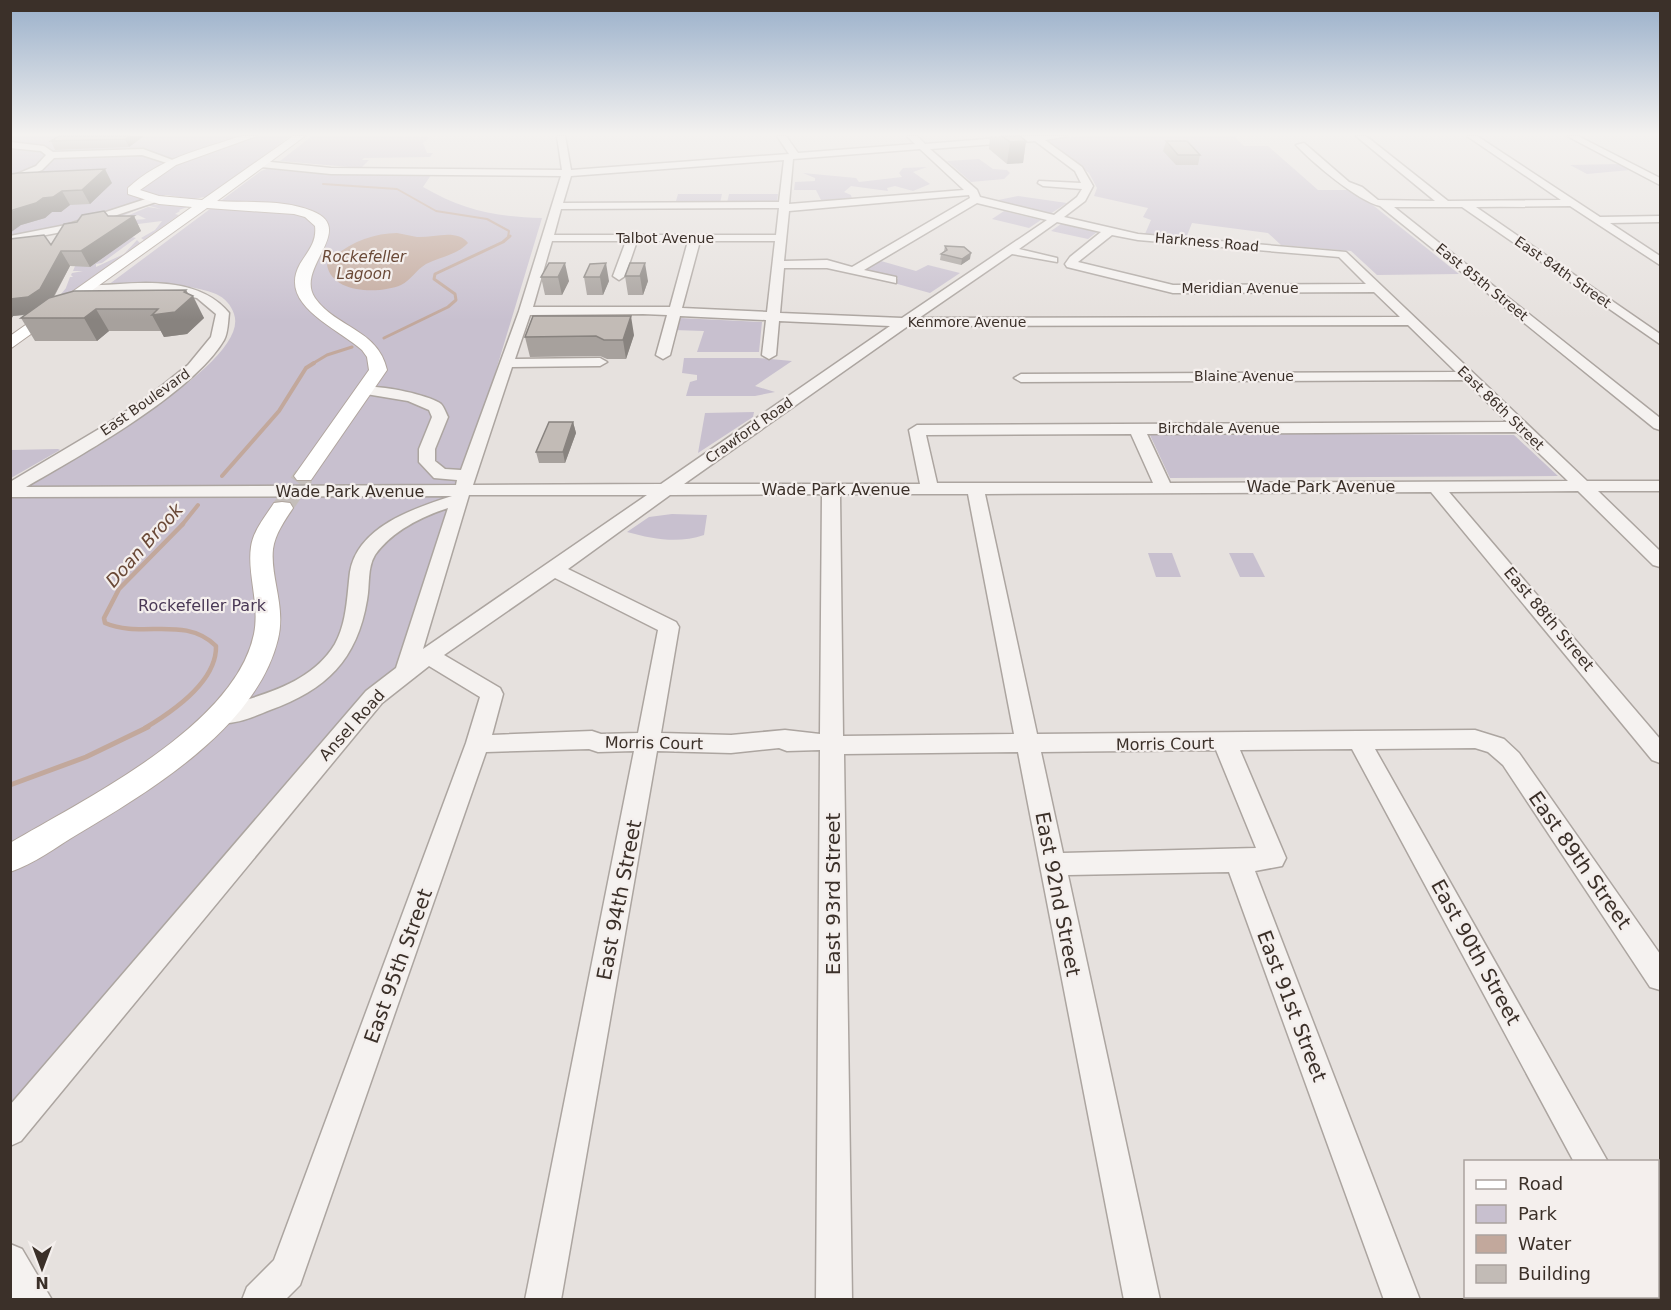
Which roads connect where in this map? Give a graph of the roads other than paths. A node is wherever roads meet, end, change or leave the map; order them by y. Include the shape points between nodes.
1 (146, 197) edge
2 (217, 197) edge
3 (558, 197) edge
4 (786, 197) edge
5 (954, 197) edge
6 (972, 197) edge
7 (978, 197) edge
8 (1083, 197) edge
9 (1369, 197) edge
10 (1437, 197) edge
11 (1562, 197) edge
12 (155, 199) junction
13 (1571, 203) junction
14 (208, 204) junction
15 (1384, 204) junction
16 (1446, 204) junction
17 (1465, 204) junction
18 (555, 206) junction
19 (784, 207) junction
20 (1055, 219) junction
21 (1660, 219) edge
22 (1597, 220) junction
23 (1110, 231) junction
24 (548, 238) junction
25 (633, 238) junction
26 (695, 238) junction
27 (782, 238) junction
28 (10, 239) edge
29 (1009, 250) junction
30 (1342, 254) joint
31 (1659, 259) edge
32 (1053, 260) dead end
33 (779, 265) junction
34 (855, 270) junction
35 (619, 276) dead end
36 (892, 280) dead end
37 (1375, 288) junction
38 (88, 290) junction
39 (525, 311) junction
40 (674, 311) junction
41 (773, 316) junction
42 (1408, 321) junction
43 (908, 322) junction
44 (1660, 340) edge
45 (10, 344) edge
46 (663, 355) dead end
47 (769, 355) dead end
48 (600, 362) dead end
49 (506, 363) junction
50 (1467, 376) junction
51 (1021, 378) dead end
52 (366, 390) junction
53 (1660, 425) edge
54 (1521, 427) junction
55 (1137, 429) junction
56 (304, 476) tunnel mouth
57 (1435, 486) junction
58 (1660, 486) edge
59 (1584, 487) junction
60 (975, 488) junction
61 (1164, 488) junction
62 (463, 489) junction
63 (666, 489) junction
64 (831, 489) junction
65 (930, 489) junction
66 (10, 491) edge
67 (282, 508) tunnel mouth
68 (1660, 561) edge
69 (554, 570) junction
70 (416, 664) junction
71 (220, 716) junction
72 (1360, 742) junction
73 (649, 743) junction
74 (1225, 743) junction
75 (490, 744) dead end
76 (825, 744) junction
77 (1029, 745) junction
78 (1496, 745) joint
79 (1660, 754) edge
80 (10, 859) edge
81 (1238, 861) junction
82 (1052, 864) junction
83 (1660, 977) edge
84 (10, 1130) edge
85 (1591, 1160) edge
86 (10, 1261) edge
87 (34, 1299) edge
88 (260, 1299) edge
89 (543, 1299) edge
90 (834, 1299) edge
91 (1142, 1299) edge
92 (1402, 1299) edge

1 - 12 main road
2 - 14 main road
3 - 18 street
4 - 19 street
5 - 19 street
6 - 34 street
7 - 20 street, Harkness Road
8 - 20 street, Crawford Road
9 - 15 street, East 85th Street
10 - 16 street
11 - 13 street
12 - 14 main road
12 - 28 street via 68,228
13 - 17 street
13 - 22 street
14 - 38 main road
14 - 52 main road via 295,210 314,217 322,225 323,237 305,267 303,291 313,305 372,351 378,370
15 - 16 street
15 - 53 street, East 85th Street
16 - 17 street
17 - 44 street, East 84th Street
18 - 19 street
18 - 24 street
19 - 27 street
20 - 23 street, Harkness Road
20 - 29 street, Crawford Road
21 - 22 street
22 - 31 street
23 - 30 street, Harkness Road via 1138,237
23 - 37 street, Meridian Avenue via 1071,264 1173,289
24 - 25 street, Talbot Avenue
24 - 39 street
25 - 26 street, Talbot Avenue
25 - 35 street
26 - 27 street, Talbot Avenue
26 - 40 street
27 - 33 street
29 - 32 street
29 - 43 street, Crawford Road
30 - 37 street, East 86th Street
33 - 34 street via 827,264
33 - 41 street
34 - 36 street
37 - 42 street, East 86th Street
38 - 45 main road
38 - 66 street, East Boulevard via 171,289 203,296 222,310 224,332 176,384
39 - 40 street, Kenmore Avenue
39 - 49 street
40 - 41 street, Kenmore Avenue
40 - 46 street
41 - 43 street, Kenmore Avenue
41 - 47 street
42 - 43 street, Kenmore Avenue
42 - 50 street, East 86th Street
43 - 63 street, Crawford Road
48 - 49 street
49 - 62 street
50 - 51 street, Blaine Avenue
50 - 54 street, East 86th Street
52 - 56 main road
52 - 62 street via 411,397 435,407 440,417 427,449 428,462
54 - 55 street, Birchdale Avenue
54 - 59 street, East 86th Street
55 - 61 street
55 - 65 street, Birchdale Avenue via 917,430
57 - 59 street, Wade Park Avenue
57 - 61 street, Wade Park Avenue
57 - 79 street, East 88th Street
58 - 59 street, Wade Park Avenue
59 - 68 street, East 86th Street
60 - 61 street, Wade Park Avenue
60 - 65 street, Wade Park Avenue
60 - 77 street, East 92nd Street
62 - 63 street, Wade Park Avenue
62 - 66 street, Wade Park Avenue
62 - 70 street
62 - 71 street via 416,514 366,554 359,568 358,600 351,628 343,647 328,665 277,698
63 - 64 street, Wade Park Avenue
63 - 69 street, Crawford Road
64 - 65 street, Wade Park Avenue
64 - 76 street, East 93rd Street
67 - 71 main road via 262,549 269,611 264,643 246,680
69 - 70 street, Crawford Road
69 - 73 street, East 94th Street via 669,627
70 - 84 street, Ansel Road via 374,697
70 - 88 street, East 95th Street via 492,694 478,743 287,1272
71 - 80 main road via 140,779
72 - 74 street, Morris Court
72 - 78 street, Morris Court via 1475,739
72 - 85 street, East 90th Street
73 - 75 street, Morris Court via 592,740
73 - 76 street, Morris Court via 712,744 785,738 787,742
73 - 89 street, East 94th Street
74 - 77 street, Morris Court
74 - 81 street via 1273,858
76 - 77 street, Morris Court
76 - 90 street, East 93rd Street
77 - 82 street, East 92nd Street
78 - 83 street, East 89th Street via 1511,759
81 - 82 street
81 - 92 street, East 91st Street
82 - 91 street, East 92nd Street
86 - 87 street

